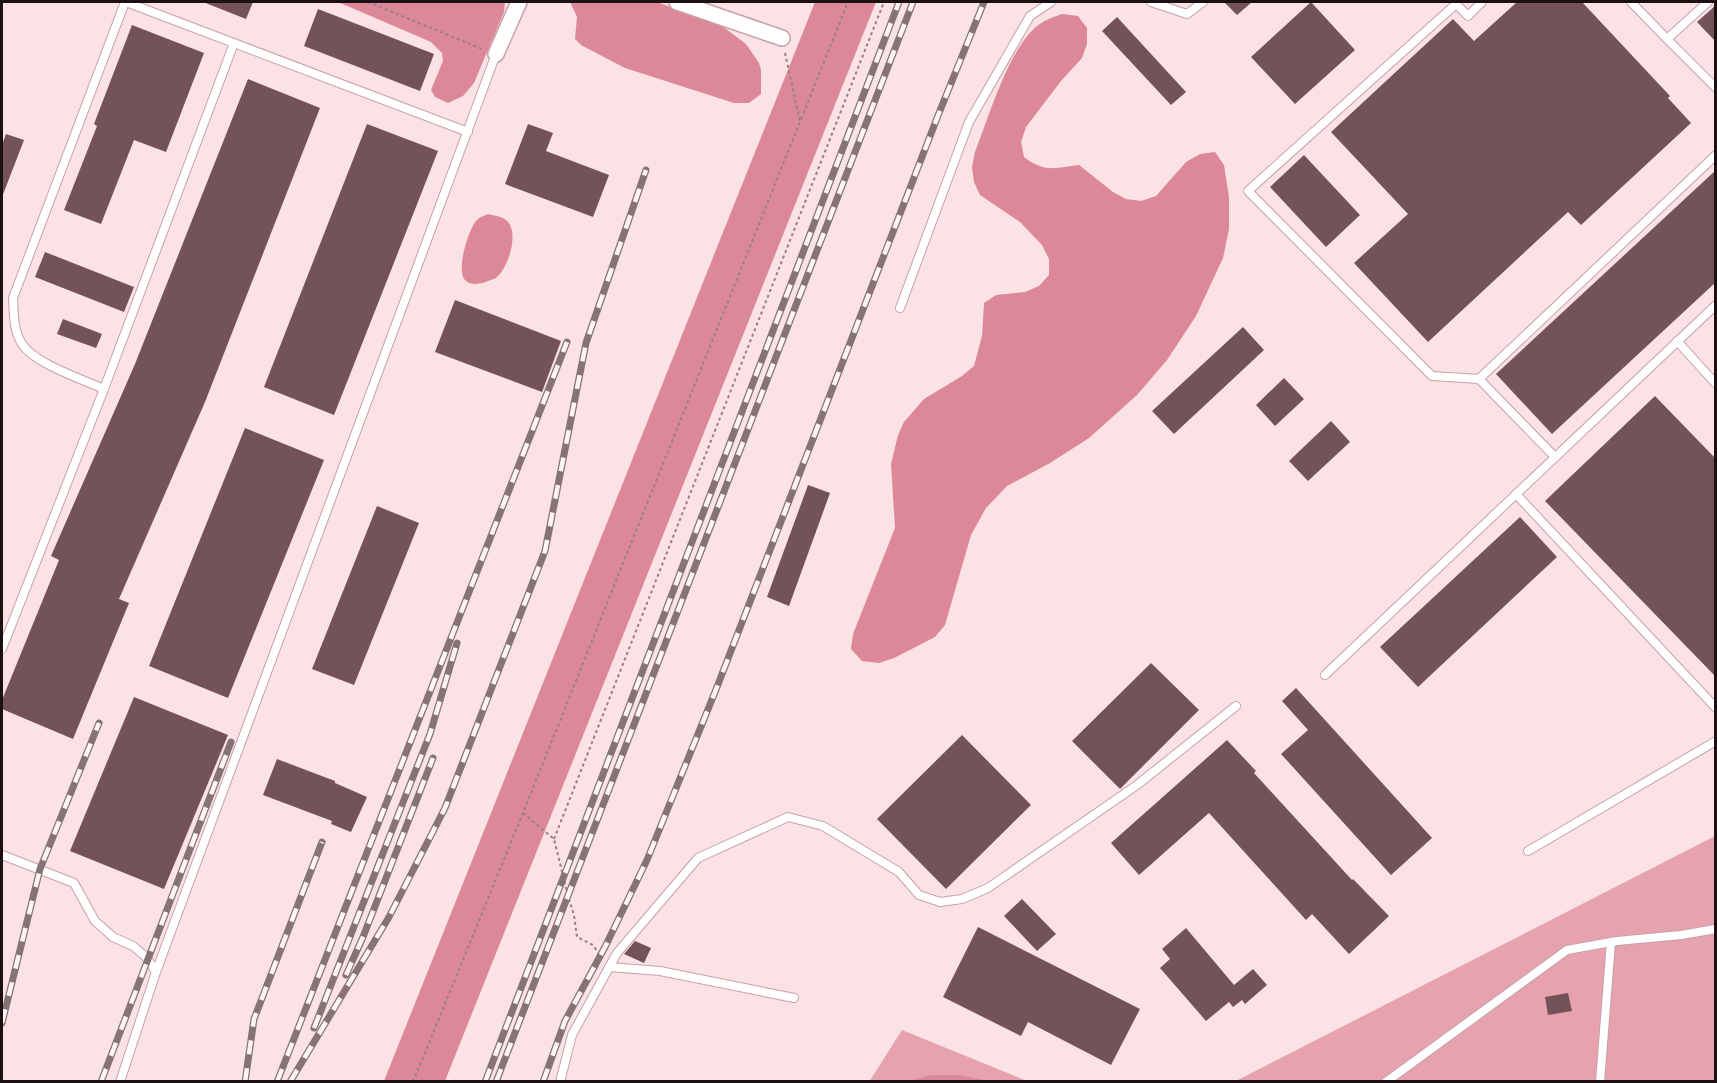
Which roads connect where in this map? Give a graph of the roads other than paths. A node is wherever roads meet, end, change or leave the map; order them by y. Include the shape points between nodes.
1 (125, 2) edge
2 (519, 2) edge
3 (677, 2) edge
4 (1052, 2) edge
5 (1151, 2) edge
6 (1203, 2) edge
7 (1482, 2) edge
8 (1631, 2) edge
9 (1708, 2) edge
10 (782, 39) road end
11 (1667, 39) junction
12 (234, 43) junction
13 (496, 54) joint
14 (1716, 88) edge
15 (468, 132) junction
16 (1716, 155) edge
17 (1716, 305) edge
18 (900, 308) dead end
19 (1677, 341) junction
20 (1479, 379) junction
21 (1716, 384) edge
22 (104, 389) junction
23 (1555, 457) junction
24 (1516, 495) junction
25 (2, 649) edge
26 (1325, 675) dead end
27 (1236, 706) dead end
28 (1716, 708) edge
29 (1716, 741) edge
30 (1528, 851) dead end
31 (2, 855) edge
32 (1716, 929) edge
33 (1611, 942) junction
34 (609, 967) junction
35 (156, 972) junction
36 (794, 998) dead end
37 (120, 1082) edge
38 (560, 1082) edge
39 (1386, 1082) edge
40 (1600, 1082) edge

1 - 12 lane
1 - 22 lane via 13,298 14,322 22,344 38,359
2 - 13 street
3 - 10 street
4 - 18 lane via 1030,15 969,122
5 - 6 lane via 1187,14
7 - 20 lane via 1468,16 1456,4 1248,191 1432,376
8 - 11 lane
9 - 11 lane
11 - 14 lane
12 - 15 lane
12 - 22 lane
13 - 15 lane
15 - 35 lane
16 - 20 lane
17 - 19 lane
19 - 21 lane
19 - 23 lane
20 - 23 lane
22 - 25 lane
23 - 24 lane
24 - 26 lane
24 - 28 lane
27 - 34 lane via 1137,785 988,888 962,899 940,902 920,895 899,872 823,826 788,817 698,858 617,952
29 - 30 lane
31 - 35 lane via 74,883 94,921 113,937 133,946
32 - 33 lane
33 - 39 lane via 1567,950
33 - 40 lane
34 - 36 lane via 660,971
34 - 38 lane via 572,1035
35 - 37 lane

